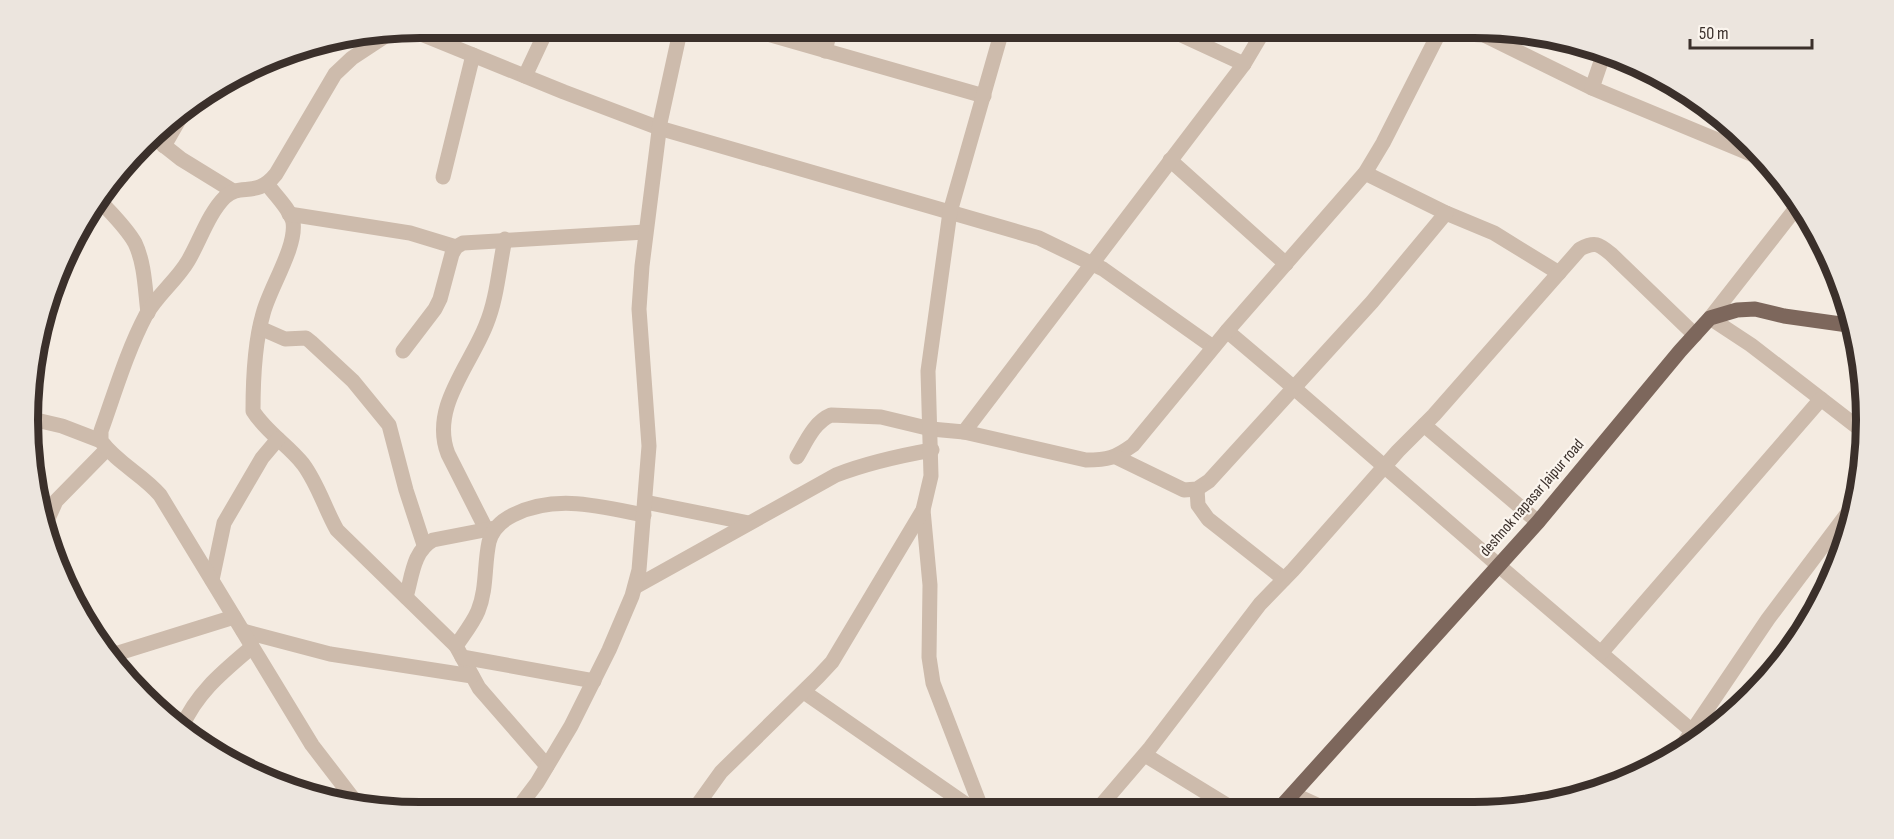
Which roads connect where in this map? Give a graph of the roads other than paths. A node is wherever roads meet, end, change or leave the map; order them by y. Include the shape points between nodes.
1 (429, 37) edge
2 (543, 37) edge
3 (679, 37) edge
4 (777, 37) edge
5 (828, 37) edge
6 (1000, 37) edge
7 (1186, 37) edge
8 (1260, 37) edge
9 (1437, 37) edge
10 (1490, 38) edge
11 (380, 40) edge
12 (825, 51) junction
13 (473, 55) junction
14 (1602, 60) edge
15 (1244, 64) junction
16 (525, 76) junction
17 (1592, 88) junction
18 (984, 96) junction
19 (176, 126) edge
20 (659, 128) junction
21 (158, 141) edge
22 (164, 146) junction
23 (1749, 153) edge
24 (1170, 160) junction
25 (1365, 173) junction
26 (443, 177) dead end
27 (267, 184) junction
28 (233, 191) junction
29 (103, 205) edge
30 (1794, 211) edge
31 (950, 212) junction
32 (1446, 213) junction
33 (289, 214) junction
34 (645, 232) junction
35 (504, 239) junction
36 (456, 247) junction
37 (1091, 263) junction
38 (1286, 264) junction
39 (1559, 273) junction
40 (148, 313) junction
41 (1710, 318) junction
42 (1844, 324) edge
43 (260, 328) junction
44 (1227, 332) junction
45 (1695, 334) junction
46 (1213, 347) junction
47 (403, 351) dead end
48 (1294, 388) junction
49 (1821, 399) junction
50 (38, 420) edge
51 (1424, 425) junction
52 (1856, 426) edge
53 (931, 429) junction
54 (964, 432) junction
55 (278, 439) junction
56 (104, 445) junction
57 (932, 450) junction
58 (797, 457) dead end
59 (1116, 457) junction
60 (1385, 467) junction
61 (1197, 489) junction
62 (644, 508) junction
63 (923, 510) junction
64 (50, 514) edge
65 (1842, 520) edge
66 (1538, 522) junction
67 (749, 524) junction
68 (491, 528) junction
69 (424, 545) junction
70 (1498, 565) junction
71 (1284, 579) junction
72 (212, 580) junction
73 (635, 587) junction
74 (406, 597) junction
75 (234, 617) junction
76 (243, 631) junction
77 (252, 647) junction
78 (459, 651) junction
79 (117, 653) edge
80 (1601, 653) junction
81 (472, 676) junction
82 (594, 681) junction
83 (804, 692) junction
84 (185, 721) edge
85 (1701, 727) edge
86 (1694, 732) edge
87 (1145, 755) junction
88 (547, 766) junction
89 (1293, 794) junction
90 (350, 795) edge
91 (526, 802) edge
92 (699, 802) edge
93 (962, 802) edge
94 (979, 802) edge
95 (1104, 802) edge
96 (1220, 802) edge
97 (1286, 802) edge
98 (1311, 802) edge

1 - 13 street
2 - 16 street
3 - 20 street
4 - 12 street
5 - 12 street
6 - 18 street
7 - 15 street
8 - 15 street
9 - 25 street
10 - 17 street
11 - 27 street via 335,74
12 - 18 street
13 - 16 street
13 - 26 street
14 - 17 street
15 - 24 street
16 - 20 street
17 - 23 street
18 - 31 street
19 - 22 street
20 - 31 street
20 - 34 street
21 - 22 street
22 - 28 street
24 - 37 street
24 - 38 street
25 - 32 street
25 - 38 street
27 - 28 street
27 - 33 street
28 - 40 street via 218,206 188,261
29 - 40 street via 135,244
30 - 41 street
31 - 37 street via 1039,238
31 - 53 street via 928,371
32 - 39 street via 1494,233
32 - 48 street
33 - 36 street via 410,233
33 - 43 street via 293,221 288,250
34 - 35 street
34 - 62 street via 639,309 649,446
35 - 36 street via 472,241
35 - 68 street via 487,325 454,388 443,430 448,454
36 - 47 street via 435,309
37 - 46 street
37 - 54 street
38 - 44 street
39 - 45 street via 1580,249 1600,245
39 - 51 street
40 - 56 street via 101,431
41 - 42 main road via 1755,309
41 - 45 main road, deshnok napasar Jaipur road
41 - 49 street
43 - 55 street via 253,411
43 - 69 street via 285,339 306,338 383,416
44 - 46 street
44 - 48 street
45 - 66 main road, deshnok napasar Jaipur road
46 - 59 street via 1132,445
48 - 60 street
48 - 61 street via 1209,481
49 - 52 street
49 - 80 street
50 - 56 street via 62,426
51 - 60 street
51 - 66 street
53 - 54 street
53 - 57 street
53 - 58 street via 881,417 831,415 817,424
54 - 59 street via 1086,460
55 - 72 street via 262,458 224,524
55 - 74 street via 311,476 337,530
56 - 64 street via 56,501
56 - 72 street via 160,495
57 - 63 street
57 - 67 street via 881,460 836,475
59 - 61 street via 1184,490
60 - 70 street
60 - 71 street
61 - 71 street via 1198,505 1208,519
62 - 67 street
62 - 68 street via 553,503 526,508
62 - 73 street
63 - 83 street via 831,662
63 - 94 street via 930,585 928,657 933,683
65 - 85 street via 1768,619
66 - 70 main road, deshnok napasar Jaipur road
67 - 73 street
68 - 69 street
68 - 78 street via 479,610
69 - 74 street
70 - 80 street
70 - 89 main road, deshnok napasar Jaipur road
71 - 87 street via 1260,604
72 - 75 street
73 - 82 street
74 - 78 street
75 - 76 street
75 - 79 street
76 - 77 street
76 - 81 street via 330,654
77 - 84 street via 211,683
77 - 90 street via 312,745
78 - 81 street
78 - 82 street
80 - 86 street
81 - 88 street via 487,700
82 - 88 street
83 - 92 street via 721,772
83 - 93 street
87 - 95 street
87 - 96 street
88 - 91 street
89 - 97 main road, deshnok napasar Jaipur road
89 - 98 street

